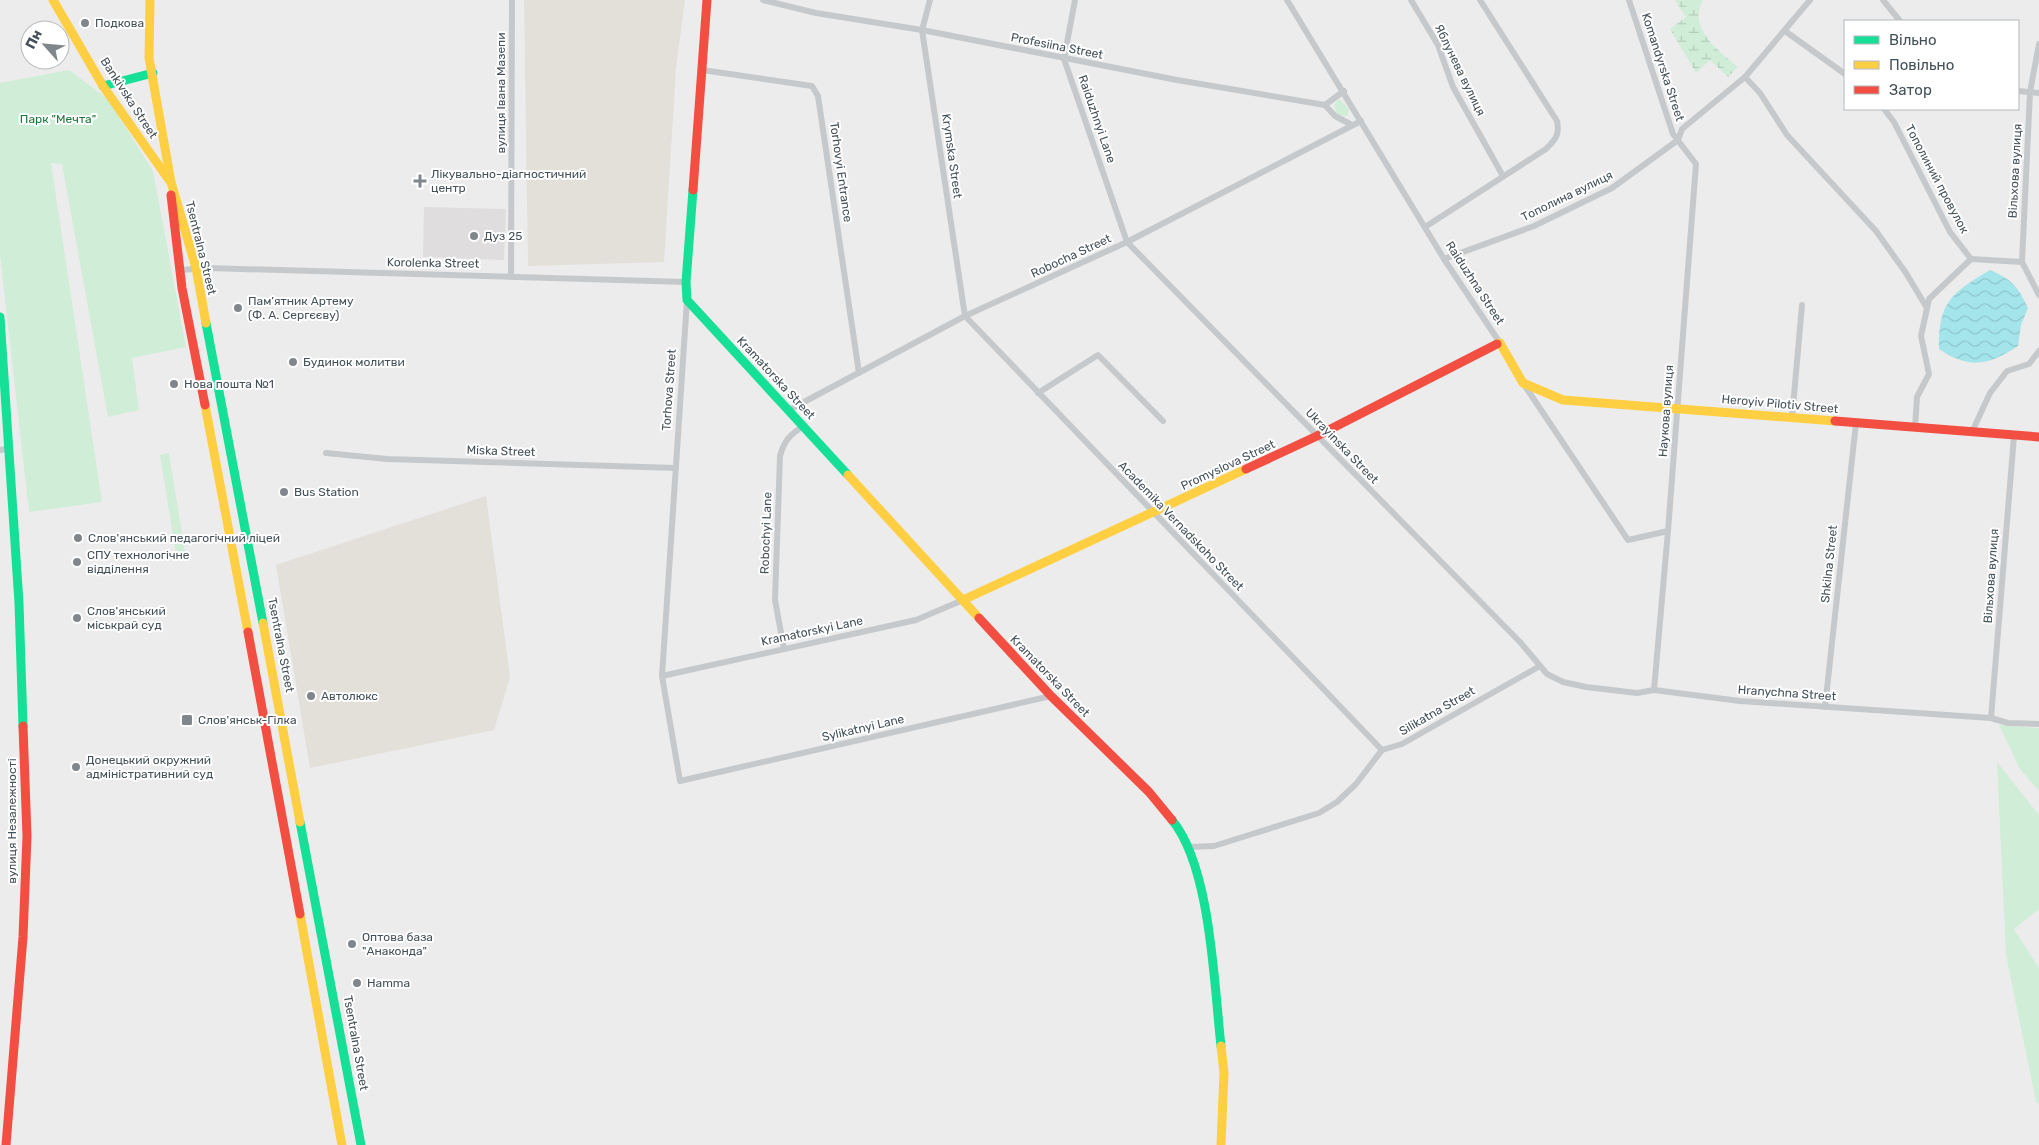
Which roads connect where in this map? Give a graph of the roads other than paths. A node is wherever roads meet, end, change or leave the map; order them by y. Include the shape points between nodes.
1 (53, 0) edge
2 (150, 0) edge
3 (512, 0) edge
4 (707, 0) edge
5 (763, 0) edge
6 (930, 0) edge
7 (1075, 0) edge
8 (1287, 0) edge
9 (1411, 0) edge
10 (1480, 0) edge
11 (1628, 0) edge
12 (1810, 0) edge
13 (1883, 0) edge
14 (1899, 20) edge
15 (922, 30) junction
16 (1784, 31) junction
17 (2039, 44) edge
18 (1064, 59) junction
19 (702, 70) junction
20 (153, 73) junction
21 (1844, 73) edge
22 (1744, 77) junction
23 (103, 86) junction
24 (1344, 91) junction
25 (2019, 91) edge
26 (2030, 92) junction
27 (2039, 93) edge
28 (1325, 105) junction
29 (1885, 110) edge
30 (1362, 121) junction
31 (1352, 125) junction
32 (1678, 140) junction
33 (1503, 176) junction
34 (171, 182) junction
35 (1425, 227) junction
36 (1127, 242) junction
37 (1444, 259) junction
38 (1971, 259) junction
39 (2022, 262) junction
40 (196, 268) junction
41 (180, 270) junction
42 (511, 276) junction
43 (686, 282) junction
44 (2039, 295) edge
45 (687, 300) junction
46 (1802, 305) dead end
47 (1927, 308) junction
48 (965, 316) junction
49 (0, 317) edge
50 (1500, 343) junction
51 (2039, 351) edge
52 (859, 373) junction
53 (1523, 383) junction
54 (1038, 393) junction
55 (1677, 407) junction
56 (789, 410) junction
57 (1792, 418) junction
58 (1163, 421) dead end
59 (1856, 423) junction
60 (804, 426) junction
61 (1915, 428) junction
62 (1972, 432) junction
63 (1318, 436) junction
64 (2014, 436) junction
65 (2039, 437) edge
66 (10, 448) junction
67 (0, 450) edge
68 (326, 453) dead end
69 (676, 468) junction
70 (1154, 514) junction
71 (1668, 531) junction
72 (963, 600) junction
73 (784, 649) junction
74 (1540, 666) junction
75 (662, 676) junction
76 (1654, 690) junction
77 (1051, 696) junction
78 (1825, 707) junction
79 (1991, 718) junction
80 (2039, 724) edge
81 (1382, 750) junction
82 (680, 781) joint
83 (1190, 847) junction
84 (6, 1145) edge
85 (342, 1145) edge
86 (361, 1145) edge
87 (1221, 1145) edge

1 - 23 street, Bankivska Street
2 - 20 street, Tsentralna Street via 149,58
3 - 42 street, вулиця Івана Мазепи
4 - 19 street, Torhova Street
5 - 15 street, Profesiina Street via 816,13
6 - 15 street, Krymska Street
7 - 18 street, Raiduzhnyi Lane
8 - 24 street, Raiduzhna Street
9 - 33 street, Яблунева вулиця via 1438,45 1453,87
10 - 33 street via 1557,121 1559,130 1556,140 1546,150
11 - 32 street, Komandyrska Street via 1673,134
12 - 16 street, Тополина вулиця
13 - 14 street
15 - 18 street, Profesiina Street
15 - 48 street, Krymska Street
16 - 21 street
16 - 22 street, Тополина вулиця
17 - 26 street, Вільхова вулиця
18 - 28 street, Profesiina Street
18 - 36 street, Raiduzhnyi Lane
19 - 43 street, Torhova Street
19 - 52 street, Torhovyi Entrance via 812,86 818,96
20 - 23 street
20 - 34 street, Tsentralna Street
22 - 32 street, Тополина вулиця via 1682,129
22 - 47 street via 1760,93 1786,135 1876,230
23 - 34 street, Bankivska Street
24 - 28 street
24 - 30 street, Raiduzhna Street
25 - 26 street
26 - 27 street
26 - 39 street, Вільхова вулиця
28 - 31 street via 1335,116
29 - 38 street, Тополиний провулок via 1950,232
30 - 31 street, Robocha Street
30 - 35 street, Raiduzhna Street
31 - 36 street, Robocha Street
32 - 37 street, Тополина вулиця via 1612,188 1534,226
32 - 55 street, Наукова вулиця via 1696,164
33 - 35 street
34 - 40 street, Tsentralna Street
34 - 41 street, Tsentralna Street via 172,218
35 - 37 street, Raiduzhna Street
36 - 48 street, Robocha Street
36 - 63 street, Ukrayinska Street
37 - 50 street, Raiduzhna Street
38 - 39 street
38 - 47 street via 1929,298
39 - 44 street, Вільхова вулиця
40 - 41 street, Korolenka Street
40 - 42 street, Korolenka Street
40 - 86 street, Tsentralna Street
41 - 85 street, Tsentralna Street
42 - 43 street, Korolenka Street
43 - 45 street, Torhova Street
45 - 56 street, Kramatorska Street
45 - 69 street, Torhova Street
46 - 57 street
47 - 61 street via 1921,336 1929,374 1917,397
48 - 52 street, Robocha Street
48 - 54 street, Academika Vernadskoho Street
49 - 66 street, вулиця Незалежності
50 - 53 street, Raiduzhna Street
50 - 63 street, Promyslova Street
51 - 62 street via 2029,364 2007,371 1990,393
52 - 56 street, Robocha Street
53 - 55 street, Heroyiv Pilotiv Street via 1563,400
53 - 71 street, Raiduzhna Street via 1628,540
54 - 58 street via 1098,355
54 - 70 street, Academika Vernadskoho Street
55 - 57 street, Heroyiv Pilotiv Street
55 - 71 street, Наукова вулиця
56 - 60 street, Kramatorska Street
57 - 59 street, Heroyiv Pilotiv Street
59 - 61 street, Heroyiv Pilotiv Street
59 - 78 street, Shkilna Street
60 - 72 street, Kramatorska Street
60 - 73 street, Robochyi Lane via 793,432 784,443 780,456 775,600
61 - 62 street, Heroyiv Pilotiv Street
62 - 64 street, Heroyiv Pilotiv Street
63 - 70 street, Promyslova Street
63 - 74 street, Ukrayinska Street
64 - 65 street, Heroyiv Pilotiv Street
64 - 79 street, Вільхова вулиця
66 - 67 street
66 - 84 street, вулиця Незалежності via 27,836 23,937
68 - 69 street, Miska Street via 387,459
69 - 75 street, Torhova Street
70 - 72 street, Promyslova Street
70 - 81 street, Academika Vernadskoho Street
71 - 76 street, Наукова вулиця
72 - 73 street, Kramatorskyi Lane via 916,620
72 - 77 street, Kramatorska Street
73 - 75 street, Kramatorskyi Lane
74 - 76 street, Hranychna Street via 1547,674 1563,682 1637,693
74 - 81 street, Silikatna Street via 1402,744
75 - 82 street, Torhova Street
76 - 78 street, Hranychna Street
77 - 82 street, Sylikatnyi Lane
77 - 83 street, Kramatorska Street via 1169,814
78 - 79 street, Hranychna Street
79 - 80 street, Hranychna Street via 2008,723
81 - 83 street via 1356,784 1337,802 1319,812 1214,846
83 - 87 street, Kramatorska Street via 1206,913 1217,1004 1224,1073

